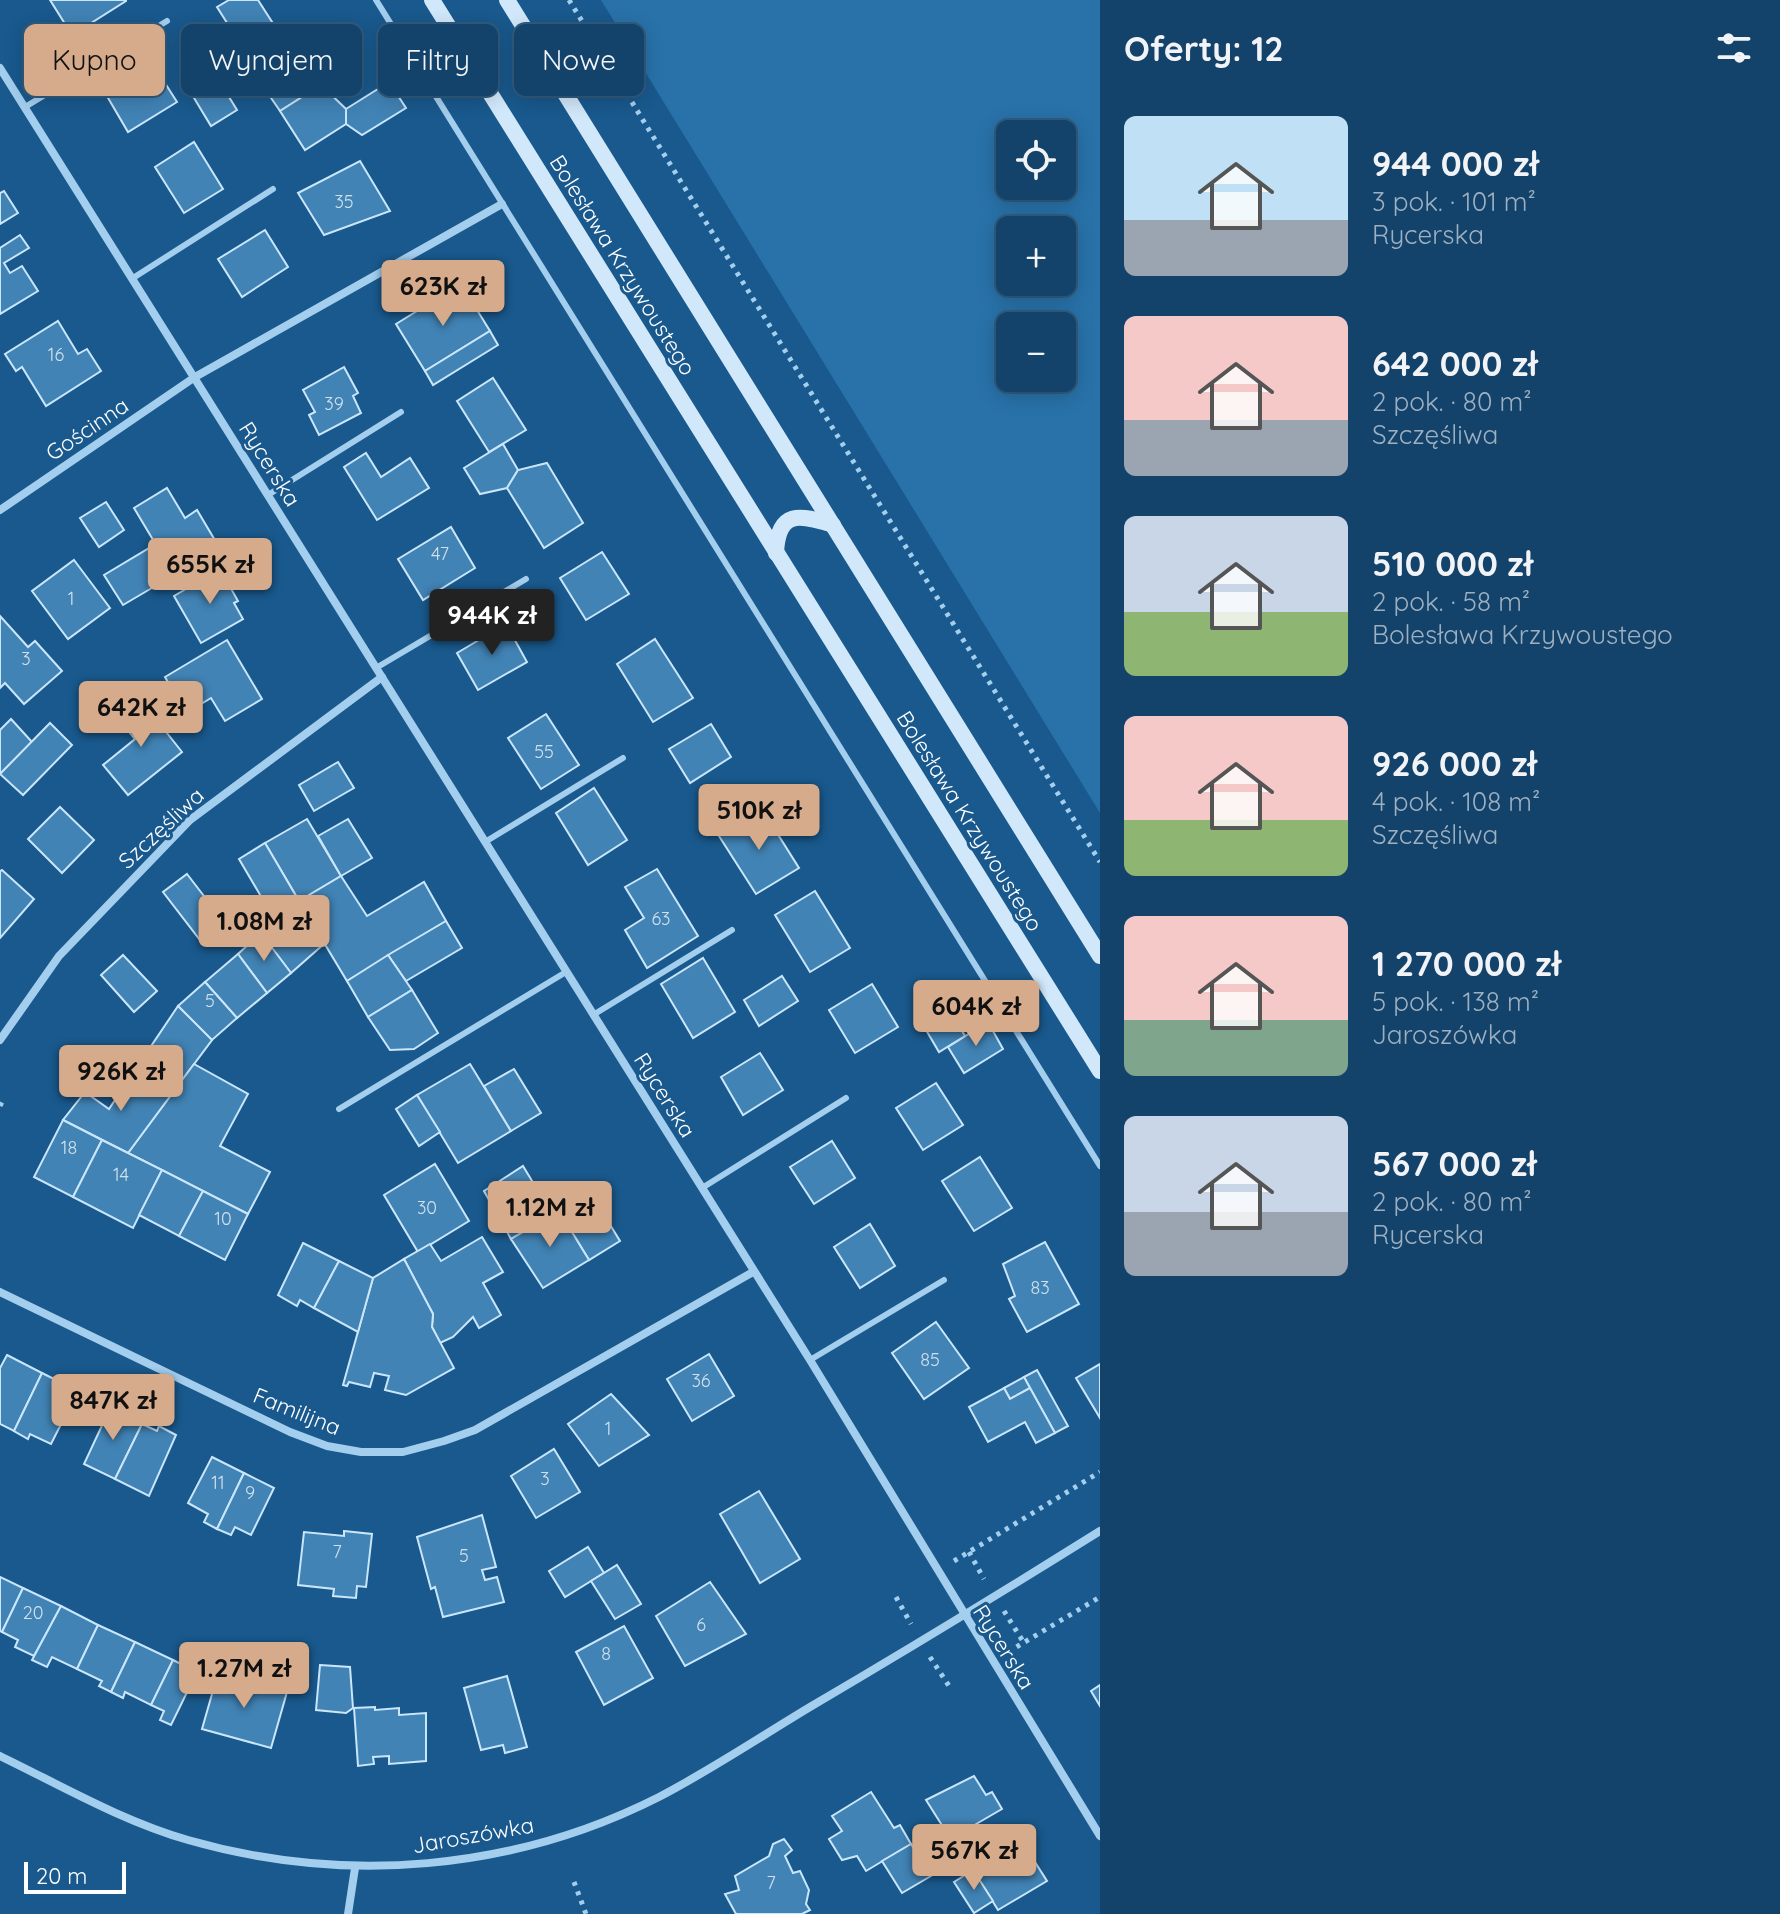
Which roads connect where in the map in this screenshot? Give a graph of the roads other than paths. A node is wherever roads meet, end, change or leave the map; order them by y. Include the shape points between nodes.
1 (376, 0) edge
2 (432, 0) edge
3 (507, 0) edge
4 (167, 21) dead end
5 (0, 68) edge
6 (25, 107) junction
7 (273, 189) dead end
8 (502, 204) junction
9 (133, 278) junction
10 (195, 377) junction
11 (401, 412) dead end
12 (268, 495) junction
13 (0, 510) edge
14 (833, 525) junction
15 (776, 553) junction
16 (526, 579) dead end
17 (376, 668) junction
18 (382, 677) junction
19 (623, 758) dead end
20 (485, 842) junction
21 (732, 930) dead end
22 (1100, 956) edge
23 (566, 972) junction
24 (593, 1015) junction
25 (0, 1040) edge
26 (1100, 1071) edge
27 (846, 1098) dead end
28 (339, 1109) dead end
29 (1100, 1166) edge
30 (702, 1188) junction
31 (753, 1272) junction
32 (944, 1280) dead end
33 (0, 1292) edge
34 (810, 1360) junction
35 (1100, 1531) edge
36 (963, 1616) junction
37 (0, 1756) edge
38 (1100, 1836) edge
39 (355, 1868) junction
40 (348, 1914) edge

1 - 8 lane
2 - 15 main road, Bolesława Krzywoustego
3 - 14 main road, Bolesława Krzywoustego
4 - 6 lane
5 - 6 street, Rycerska
6 - 9 street, Rycerska
7 - 9 lane
8 - 10 street
8 - 29 lane
9 - 10 street, Rycerska
10 - 12 street, Rycerska
10 - 13 street, Gościnna
11 - 12 lane
12 - 17 street, Rycerska
14 - 15 main road via 794,518 782,524
14 - 22 main road, Bolesława Krzywoustego
15 - 26 main road, Bolesława Krzywoustego
16 - 17 lane
17 - 18 street, Rycerska
18 - 20 street, Rycerska
18 - 25 street, Szczęśliwa via 190,820 59,956
19 - 20 lane
20 - 23 street, Rycerska
21 - 24 lane
23 - 24 street, Rycerska
23 - 28 lane
24 - 30 street, Rycerska
27 - 30 lane
30 - 31 street, Rycerska
31 - 33 street, Familijna via 475,1430 403,1452 327,1446 290,1432
31 - 34 street, Rycerska
32 - 34 lane
34 - 36 street, Rycerska
35 - 36 street, Jaroszówka
36 - 38 street, Rycerska
36 - 39 street, Jaroszówka via 645,1803 564,1836 502,1853
37 - 39 street, Jaroszówka via 140,1824 189,1840
39 - 40 street

